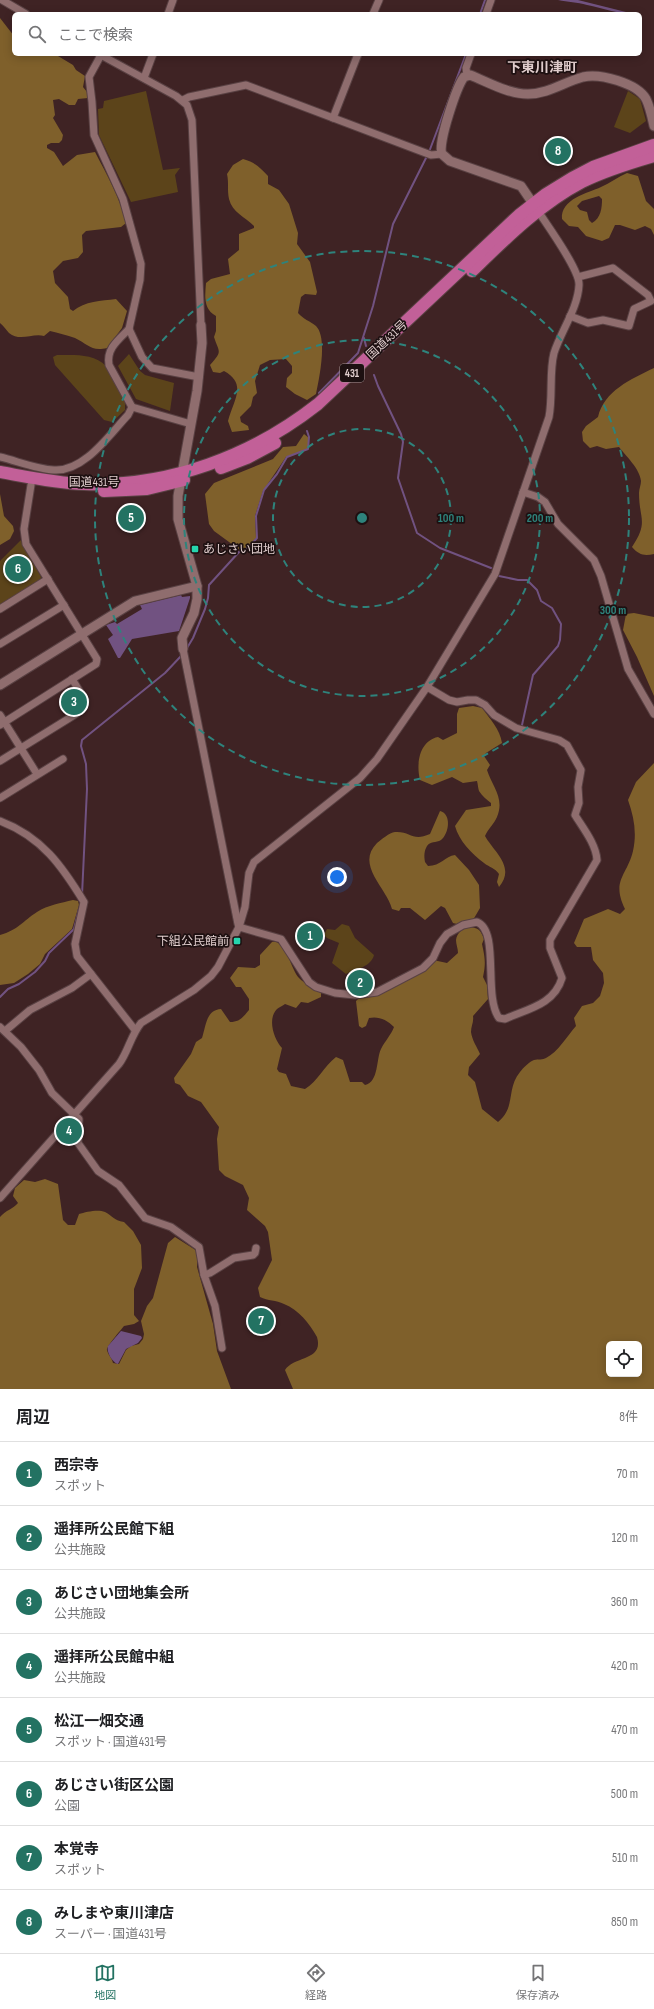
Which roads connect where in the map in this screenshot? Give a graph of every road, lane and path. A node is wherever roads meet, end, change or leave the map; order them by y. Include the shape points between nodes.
1 (2, 0) edge
2 (173, 0) edge
3 (378, 0) edge
4 (491, 0) edge
5 (23, 12) edge
6 (169, 12) edge
7 (374, 12) edge
8 (487, 12) edge
9 (99, 56) edge
10 (104, 56) edge
11 (152, 56) edge
12 (357, 56) edge
13 (470, 56) edge
14 (467, 75) junction
15 (144, 78) junction
16 (183, 100) junction
17 (652, 107) edge
18 (333, 118) junction
19 (654, 126) edge
20 (654, 145) edge
21 (442, 154) junction
22 (654, 156) edge
23 (536, 207) junction
24 (578, 277) junction
25 (652, 304) edge
26 (570, 316) junction
27 (201, 325) joint
28 (129, 329) junction
29 (199, 377) junction
30 (132, 407) junction
31 (191, 424) junction
32 (0, 457) edge
33 (0, 472) edge
34 (181, 477) junction
35 (0, 480) edge
36 (31, 485) junction
37 (524, 492) junction
38 (48, 579) junction
39 (197, 586) junction
40 (64, 605) junction
41 (0, 609) edge
42 (82, 633) junction
43 (0, 644) edge
44 (184, 653) joint
45 (72, 679) junction
46 (0, 685) edge
47 (427, 687) junction
48 (654, 714) edge
49 (0, 715) edge
50 (2, 723) edge
51 (21, 748) junction
52 (63, 759) dead end
53 (0, 761) edge
54 (37, 774) junction
55 (0, 798) edge
56 (0, 821) edge
57 (239, 926) junction
58 (91, 974) junction
59 (3, 1029) edge
60 (135, 1030) junction
61 (75, 1114) junction
62 (0, 1198) edge
63 (256, 1248) dead end
64 (204, 1275) junction
65 (222, 1348) dead end

1 - 5 street
2 - 6 street
3 - 7 street
4 - 8 street
9 - 28 street via 89,77 94,135 123,199 141,264
10 - 15 street
11 - 15 street
12 - 18 street
13 - 14 street via 466,68
14 - 17 street via 516,93 529,94 584,77 604,77 638,90
14 - 21 street via 462,78 440,143
15 - 16 street
16 - 18 street via 246,85
16 - 27 street via 189,108 192,120
17 - 19 street
18 - 21 street via 428,154
20 - 23 highway, 国道431号 / 431 via 592,167 559,185
21 - 23 street via 450,161 521,186
22 - 23 highway, 国道431号 / 431 via 582,182
23 - 24 street
23 - 34 highway, 国道431号 / 431 via 358,379 306,423 247,458
24 - 25 street via 613,268 648,295
24 - 26 street via 579,288
25 - 26 street via 634,309 628,326 603,320 588,322
26 - 37 street via 554,354 549,417
27 - 29 street
28 - 29 street via 142,357 152,368
28 - 30 street via 117,340 108,358 109,365
29 - 31 street
30 - 31 street
30 - 32 street via 128,415 86,459 71,468 53,470
31 - 34 street
33 - 34 highway, 国道431号 / 431 via 85,484
34 - 36 highway, 国道431号 / 431 via 147,489 120,491 60,489
34 - 39 street via 178,519
35 - 36 highway, 国道431号 / 431
36 - 38 street via 24,529 26,544
37 - 47 street via 496,574
37 - 48 street via 545,502 558,524 594,560 628,669
38 - 40 street
38 - 41 street
39 - 42 street via 135,601
39 - 44 street via 194,613 182,638
40 - 42 street
40 - 43 street
42 - 45 street via 97,659 96,664
42 - 46 street
44 - 57 street
45 - 50 street
45 - 51 street via 85,700 76,714
47 - 57 street via 377,759 360,778 254,862 249,873 245,907
47 - 57 street via 449,700 476,700 516,728 563,742 579,765 580,795 575,815 584,828 597,860 550,940 550,948 562,978 553,994 538,1006 504,1019 499,1018 492,997 488,939 484,926 477,922 463,925 446,934 433,958 423,968 377,992 355,995 335,993 316,987 309,982 281,939
49 - 50 street
50 - 51 street
51 - 53 street
51 - 54 street
52 - 54 street
54 - 55 street
56 - 58 street via 44,847 65,871 82,897 84,906 75,944 77,956
57 - 60 street via 223,959 211,976 194,990 141,1023
58 - 59 street
58 - 60 street
59 - 61 street via 28,1055 52,1093
60 - 61 street via 119,1064
61 - 62 street
61 - 64 street via 79,1119 78,1143 98,1171 119,1185 145,1218 171,1227 199,1248
63 - 64 street via 255,1254 234,1258
64 - 65 street via 215,1306

